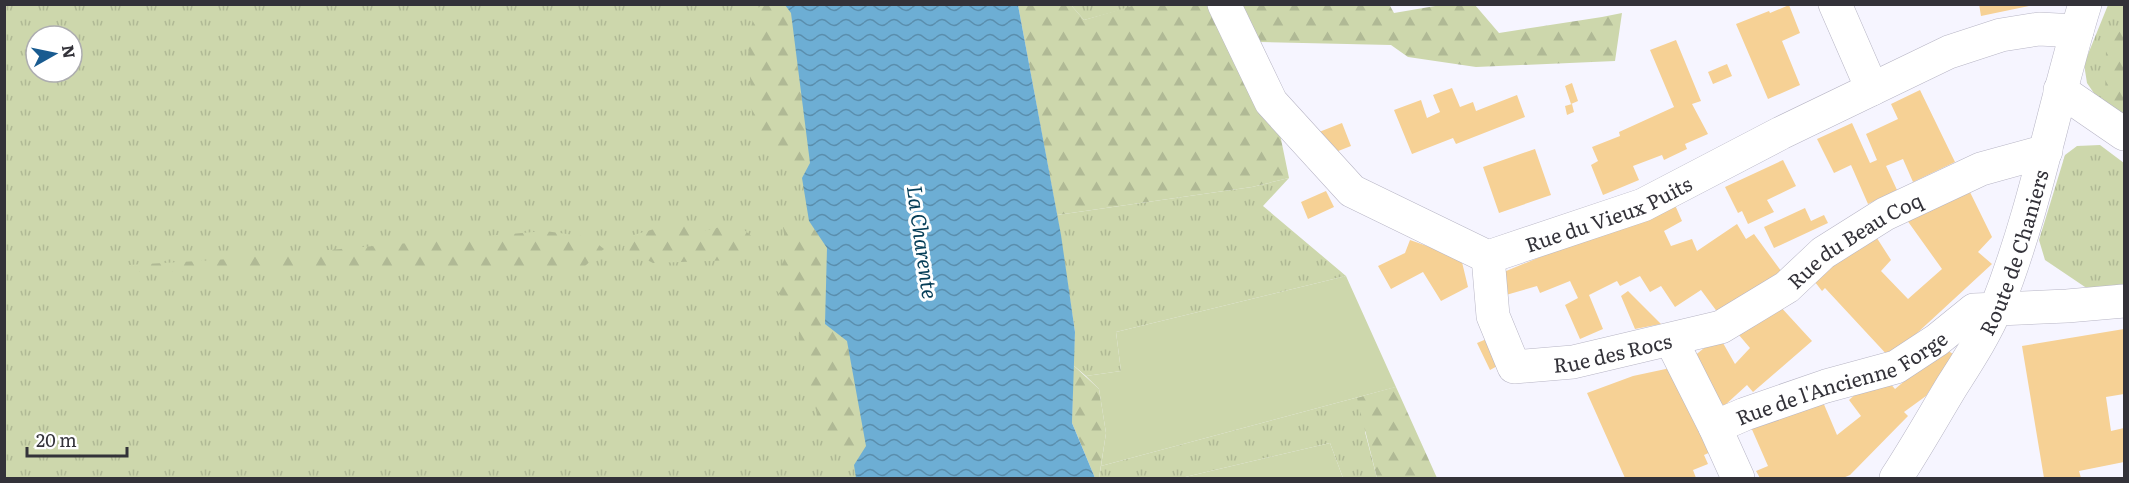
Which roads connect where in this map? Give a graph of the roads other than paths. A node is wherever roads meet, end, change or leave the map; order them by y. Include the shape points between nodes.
1 (1224, 4) edge
2 (1835, 4) edge
3 (2081, 18) edge
4 (1872, 89) junction
5 (2060, 90) junction
6 (2124, 134) edge
7 (2046, 151) junction
8 (1488, 257) junction
9 (2124, 301) edge
10 (1996, 308) junction
11 (1671, 340) junction
12 (1715, 428) junction
13 (1738, 478) edge
14 (1896, 478) edge

1 - 8 street via 1271,102 1352,191
2 - 4 street
3 - 4 street, Rue du Vieux Puits via 2001,35 1949,52
3 - 5 street, Route de Chaniers
4 - 8 street, Rue du Vieux Puits via 1643,205
5 - 6 street
5 - 7 street, Route de Chaniers
7 - 10 street, Route de Chaniers via 2017,253
7 - 11 street, Rue du Beau Coq via 1981,169 1885,214 1823,253 1787,287 1721,327
8 - 11 street, Rue des Rocs via 1492,316 1514,367 1572,362
9 - 10 street, Rue de l'Ancienne Forge
10 - 12 street, Rue de l'Ancienne Forge via 1974,310 1896,367 1826,386
10 - 14 street, Route de Chaniers
11 - 12 street, Rue des Rocs
12 - 13 street, Rue des Rocs

